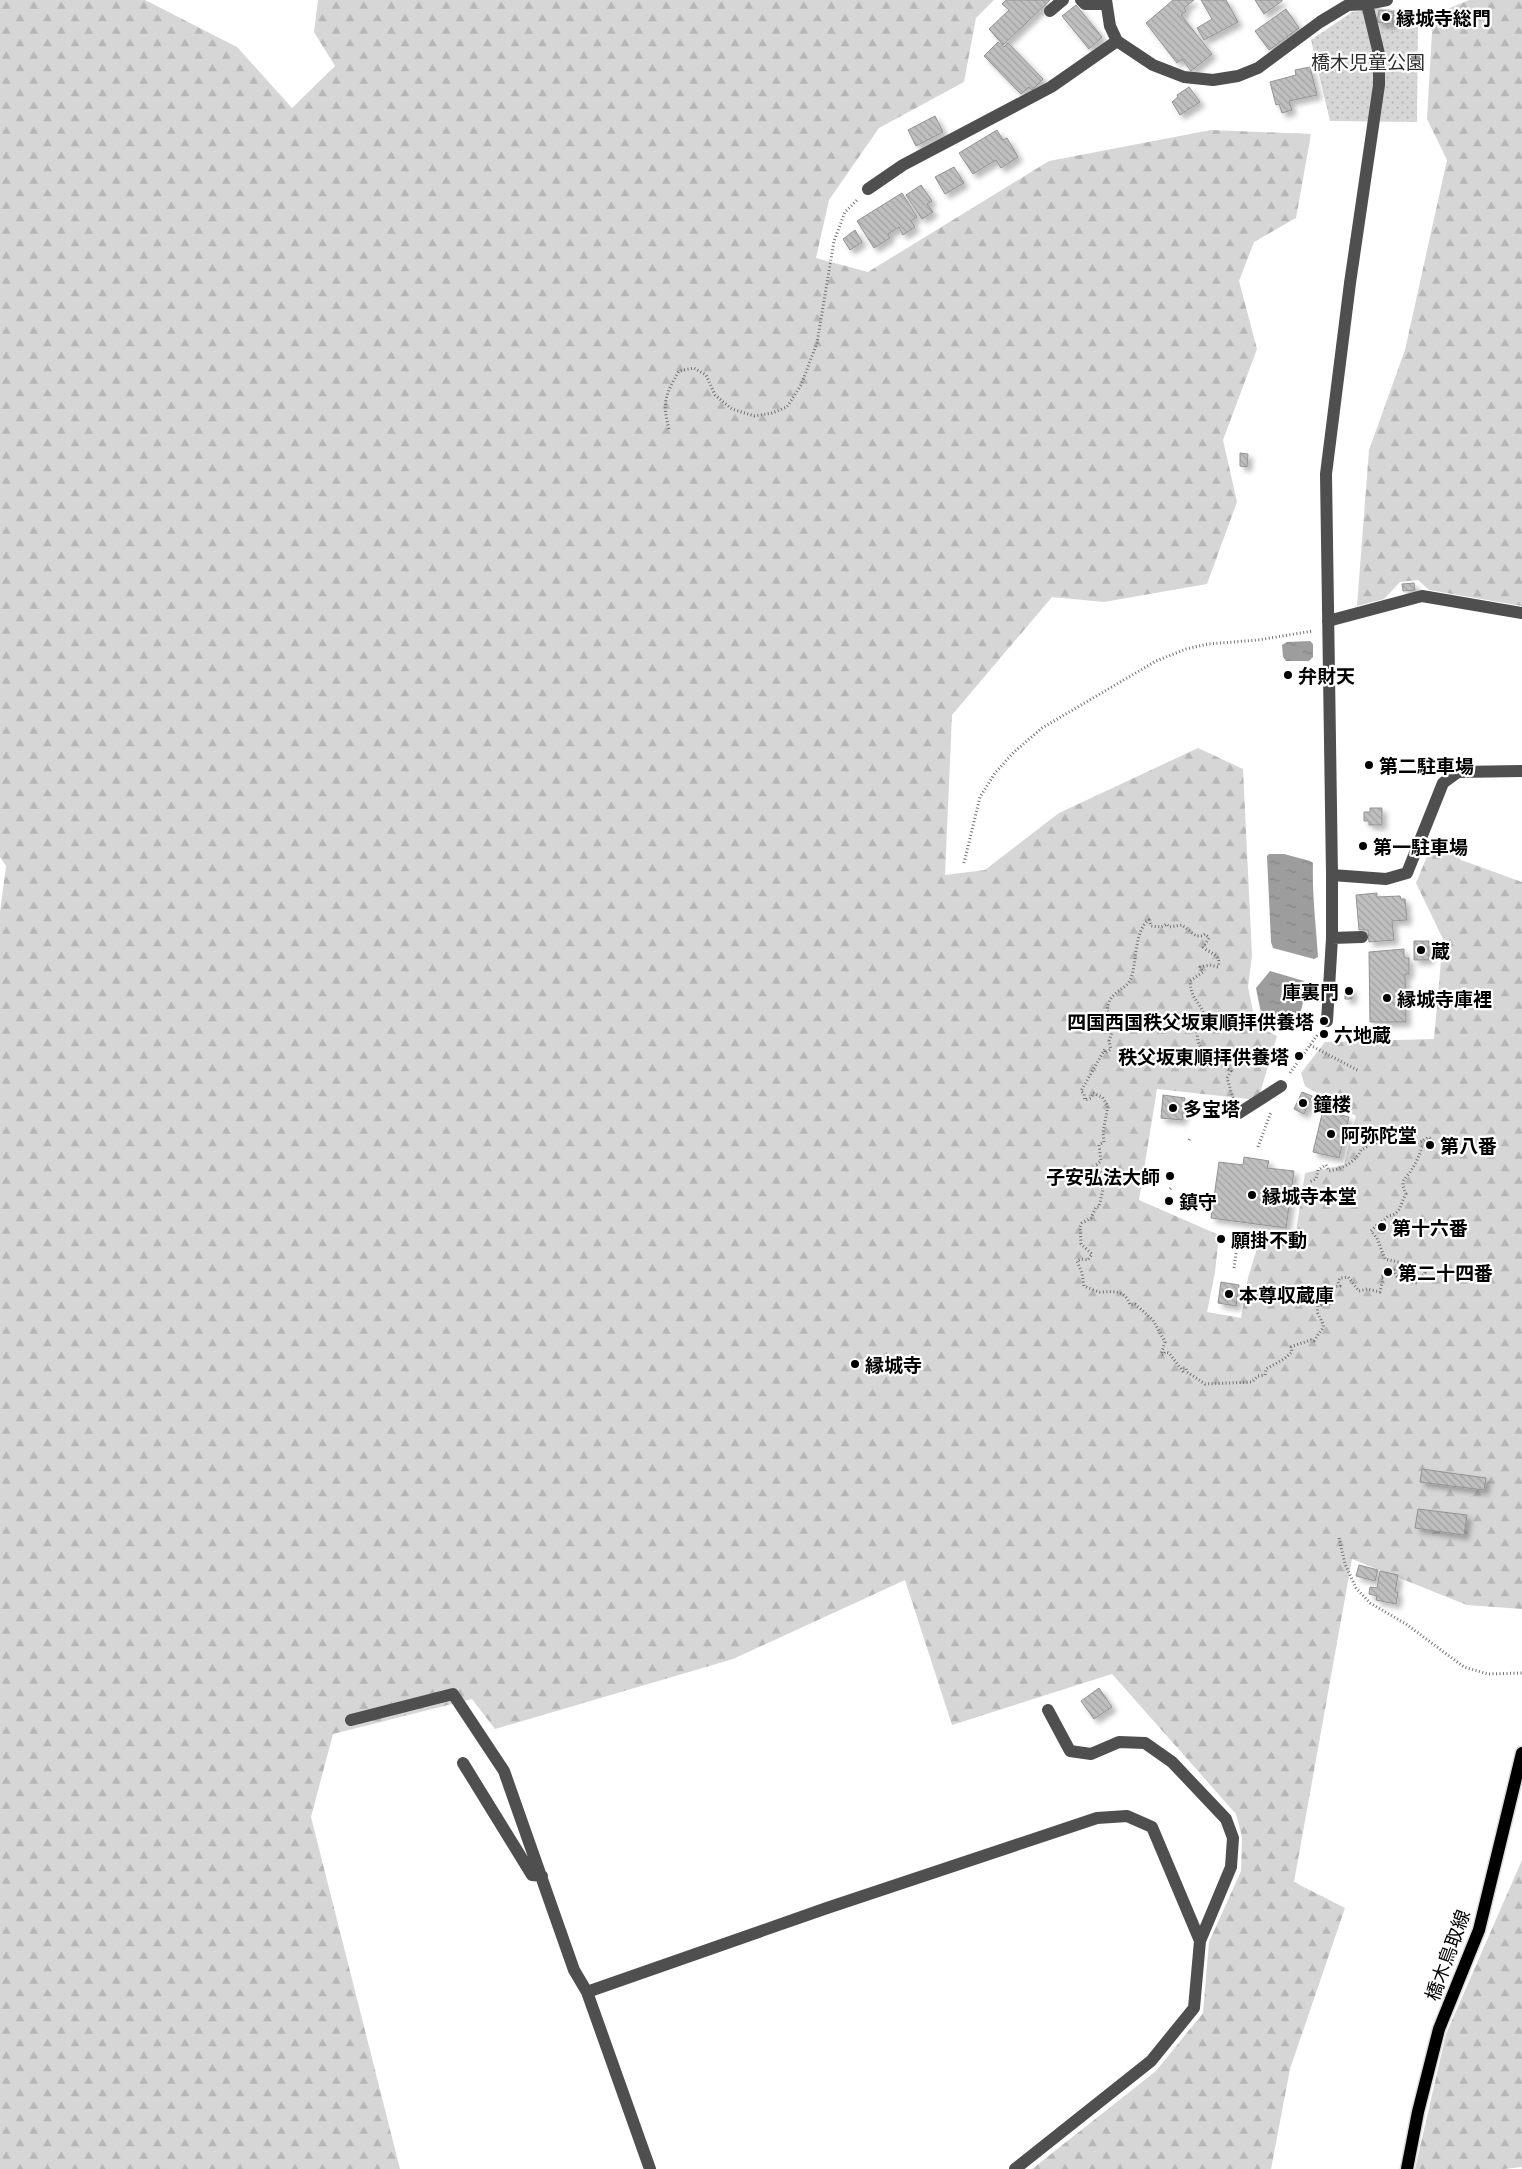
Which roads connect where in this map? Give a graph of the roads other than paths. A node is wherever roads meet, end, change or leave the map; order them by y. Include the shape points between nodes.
1 (1063, 0) edge
2 (1081, 0) edge
3 (1387, 0) edge
4 (1106, 2) edge
5 (1347, 3) edge
6 (1368, 4) junction
7 (1050, 11) dead end
8 (1117, 41) junction
9 (868, 189) road end
10 (1522, 613) edge
11 (1328, 625) junction
12 (1522, 771) edge
13 (1332, 875) junction
14 (1362, 937) dead end
15 (1332, 938) junction
16 (1327, 1021) road end
17 (1281, 1086) road end
18 (1239, 1113) dead end
19 (1048, 1710) dead end
20 (352, 1720) dead end
21 (1522, 1753) edge
22 (463, 1763) dead end
23 (542, 1876) junction
24 (1200, 1941) junction
25 (587, 1992) junction
26 (650, 2169) edge
27 (1015, 2169) edge
28 (1407, 2169) edge

1 - 7 street
2 - 4 street via 1085,4
3 - 6 street
4 - 8 street via 1110,26
5 - 6 street
5 - 8 street via 1258,68 1214,80 1184,77 1153,66
6 - 11 street via 1379,54 1379,85 1326,474
8 - 9 street via 1051,87 903,165
10 - 11 street via 1422,596
11 - 13 street
12 - 13 street via 1458,772 1443,783 1407,873 1386,880
13 - 15 street
14 - 15 street
15 - 16 street
17 - 18 street
19 - 24 street via 1070,1751 1091,1754 1119,1742 1145,1743 1172,1762 1226,1819 1232,1838 1230,1867
20 - 23 street via 453,1694 504,1771
21 - 28 main road, 橋木鳥取線 via 1479,1930 1439,2029
22 - 23 street via 532,1875
23 - 25 street via 574,1970
24 - 25 street via 1152,1827 1127,1816 1097,1818
24 - 27 street via 1194,2008 1151,2061
25 - 26 street

